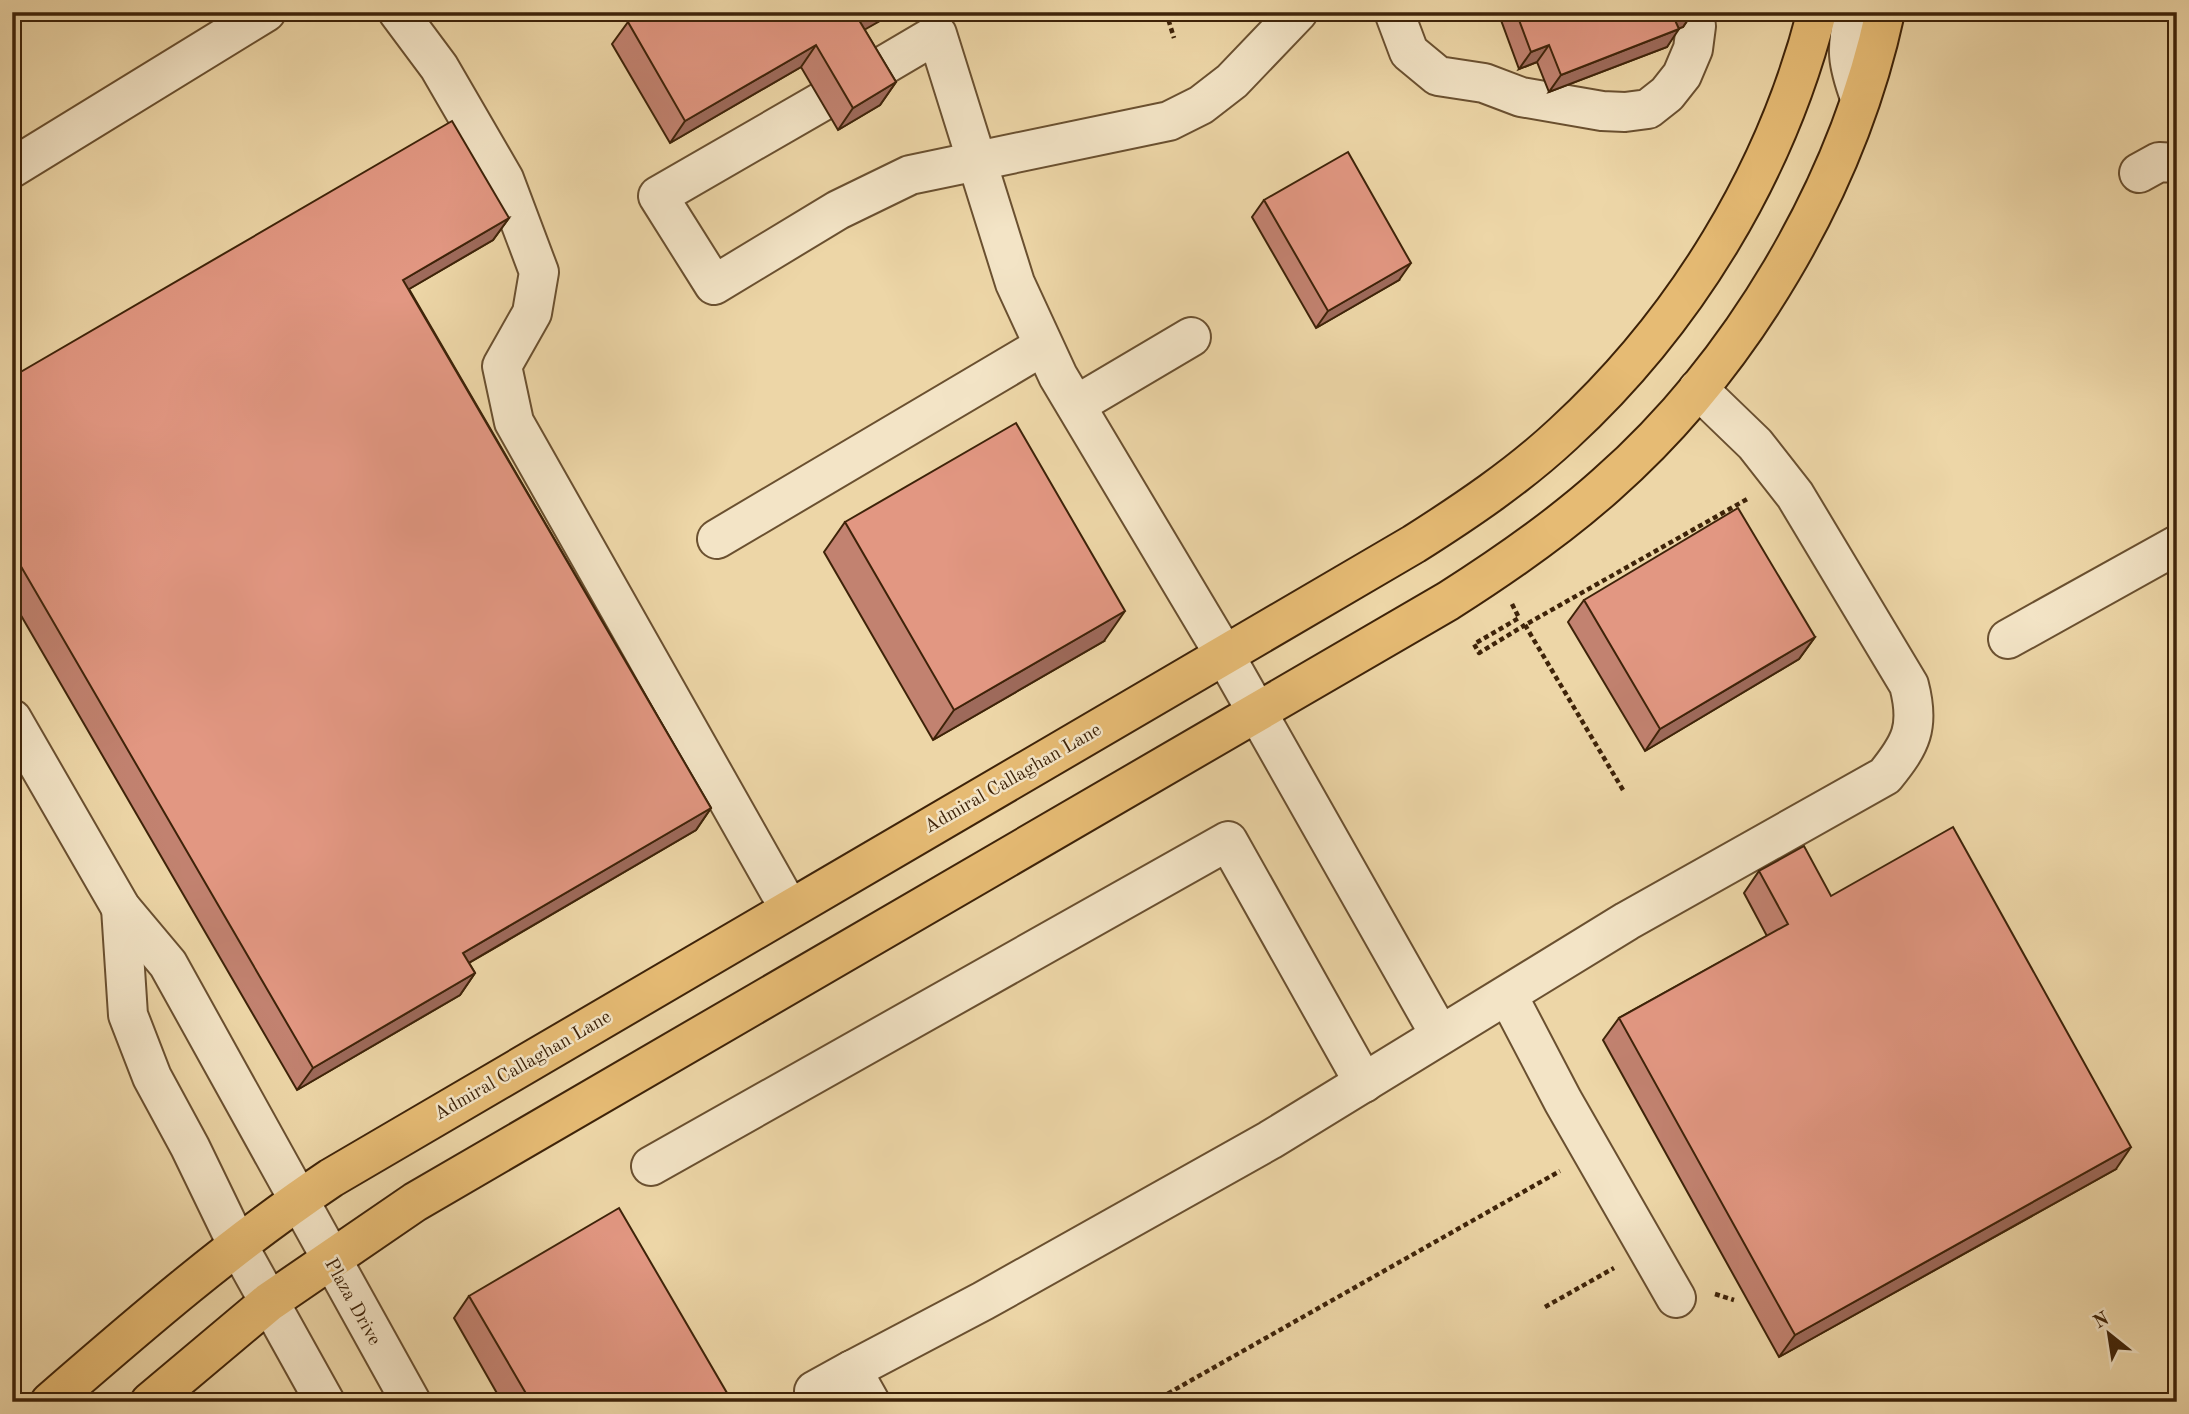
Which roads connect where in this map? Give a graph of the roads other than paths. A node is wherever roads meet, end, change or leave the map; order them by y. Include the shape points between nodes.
1 (265, 12) edge
2 (398, 12) edge
3 (1298, 12) edge
4 (1394, 12) edge
5 (1691, 12) edge
6 (1817, 12) edge
7 (1854, 12) edge
8 (1885, 12) edge
9 (864, 77) edge
10 (1860, 98) junction
11 (821, 102) dead end
12 (977, 159) junction
13 (2177, 163) edge
14 (12, 168) edge
15 (2139, 173) dead end
16 (1191, 337) dead end
17 (1043, 346) junction
18 (1698, 389) junction
19 (1076, 405) junction
20 (717, 539) dead end
21 (2177, 545) edge
22 (2008, 639) dead end
23 (1224, 654) junction
24 (1257, 711) junction
25 (12, 719) edge
26 (121, 908) junction
27 (789, 908) junction
28 (1508, 996) junction
29 (1440, 1035) junction
30 (1364, 1083) junction
31 (651, 1166) dead end
32 (298, 1200) junction
33 (237, 1244) junction
34 (330, 1258) junction
35 (1676, 1298) dead end
36 (269, 1302) junction
37 (861, 1386) edge
38 (814, 1391) dead end
39 (50, 1402) edge
40 (150, 1402) edge
41 (325, 1402) edge
42 (411, 1402) edge

1 - 14 street
2 - 27 street via 439,67 504,179 540,272 532,313 502,366 514,422
3 - 12 street via 1232,81 1201,105 1169,121
4 - 5 street via 1409,52 1438,76 1484,83 1521,97 1625,112 1648,109 1682,75 1693,49 1696,26
6 - 23 main road, Admiral Callaghan Lane via 1775,135 1716,251 1681,302 1604,395 1562,436 1462,514
7 - 10 street via 1847,43
8 - 10 main road
9 - 12 street via 937,34
10 - 18 main road via 1806,225 1765,296
11 - 12 street via 658,196 714,285 838,210 910,175
12 - 17 street via 1015,283
13 - 15 street via 2159,162
16 - 19 street
17 - 19 street
17 - 20 street
18 - 24 main road via 1606,485 1500,568
18 - 28 street via 1755,444 1795,495 1909,685 1915,709 1907,748 1885,776 1627,921
19 - 23 street
21 - 22 street
23 - 24 street
23 - 27 main road, Admiral Callaghan Lane
24 - 29 street
24 - 34 main road via 428,1195
25 - 26 street, Plaza Drive
26 - 32 street, Plaza Drive via 168,964
26 - 33 street via 128,1015 152,1077
27 - 32 main road, Admiral Callaghan Lane via 383,1145
28 - 29 street
28 - 35 street
29 - 30 street
30 - 31 street via 1228,841
30 - 37 street
32 - 33 main road, Admiral Callaghan Lane
32 - 34 street, Plaza Drive
33 - 36 street
33 - 39 main road, Admiral Callaghan Lane
34 - 36 main road
34 - 42 street, Plaza Drive
36 - 40 main road
36 - 41 street
37 - 38 street

